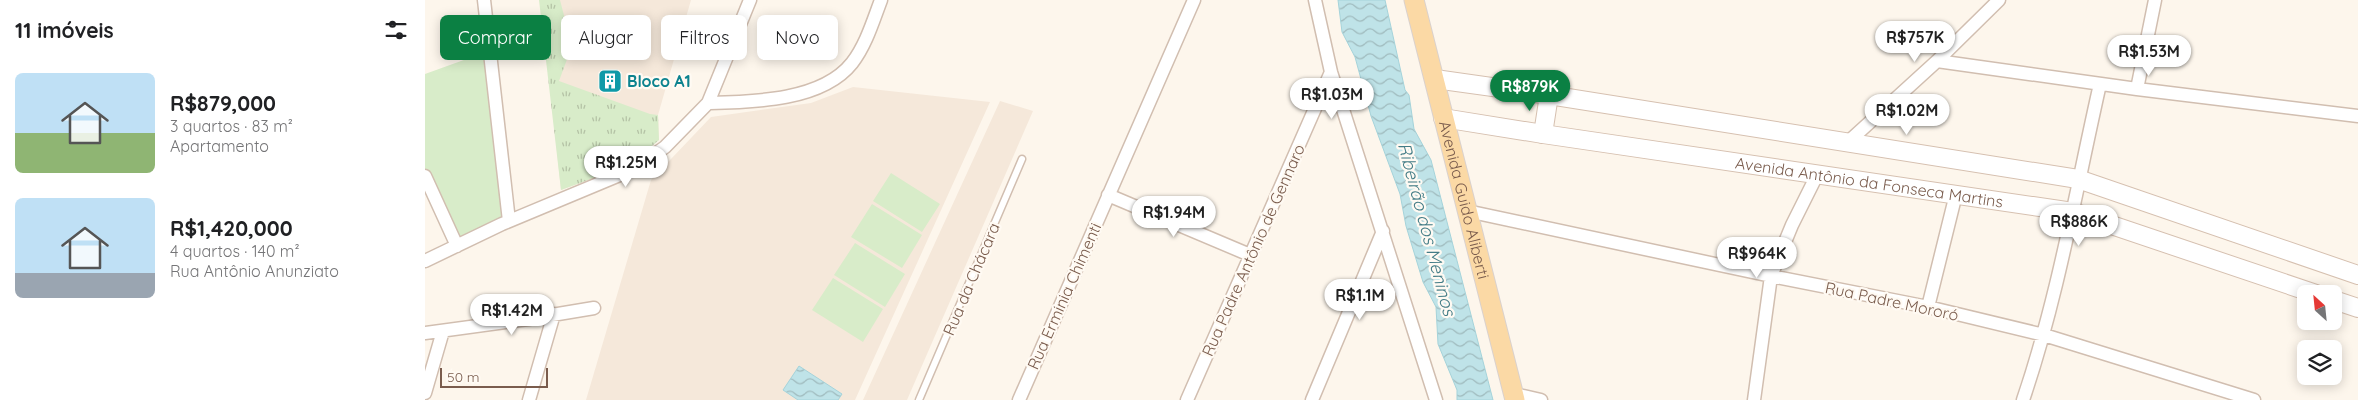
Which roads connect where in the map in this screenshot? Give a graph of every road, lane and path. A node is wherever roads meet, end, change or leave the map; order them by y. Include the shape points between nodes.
1 (484, 0) edge
2 (750, 0) edge
3 (881, 0) edge
4 (1194, 0) edge
5 (1315, 0) edge
6 (1414, 0) edge
7 (1999, 0) edge
8 (2155, 0) edge
9 (1937, 61) junction
10 (1331, 72) junction
11 (1435, 79) junction
12 (2100, 84) junction
13 (2137, 89) junction
14 (1549, 95) junction
15 (708, 103) junction
16 (2358, 116) edge
17 (1443, 118) junction
18 (1543, 134) junction
19 (1847, 143) junction
20 (1023, 159) dead end
21 (1817, 175) junction
22 (425, 176) edge
23 (2078, 179) junction
24 (1956, 194) junction
25 (1108, 195) junction
26 (1467, 211) junction
27 (2073, 212) junction
28 (509, 221) junction
29 (1383, 231) junction
30 (457, 246) junction
31 (1250, 255) junction
32 (425, 261) edge
33 (2358, 275) edge
34 (1771, 276) junction
35 (2297, 288) edge
36 (2343, 303) edge
37 (1928, 307) junction
38 (594, 308) dead end
39 (2358, 308) edge
40 (554, 314) junction
41 (443, 331) junction
42 (425, 334) edge
43 (2044, 335) junction
44 (425, 393) edge
45 (1515, 397) edge
46 (529, 400) edge
47 (919, 400) edge
48 (1019, 400) edge
49 (1187, 400) edge
50 (1312, 400) edge
51 (1435, 400) edge
52 (1541, 400) edge
53 (1754, 400) edge
54 (2023, 400) edge
55 (2254, 400) edge

1 - 28 street
2 - 15 street
3 - 15 street via 863,46 840,76 819,88 782,98
4 - 25 street, Rua Erminia Chimenti
5 - 10 street
6 - 11 main road, Avenida Guido Aliberti
7 - 9 street
8 - 13 street
9 - 12 street
9 - 19 street
10 - 29 street
10 - 31 street, Rua Padre Antônio de Gennaro
11 - 14 street, Avenida Antônio da Fonseca Martins
11 - 17 main road, Avenida Guido Aliberti
12 - 13 street
12 - 23 street
13 - 16 street
14 - 18 street
14 - 19 street, Avenida Antônio da Fonseca Martins
15 - 28 street via 665,147 634,169
17 - 18 street, Avenida Antônio da Fonseca Martins
17 - 26 main road, Avenida Guido Aliberti
18 - 21 street, Avenida Antônio da Fonseca Martins
19 - 23 street, Avenida Antônio da Fonseca Martins
20 - 47 lane, Rua da Chácara
21 - 24 street, Avenida Antônio da Fonseca Martins
21 - 34 street
22 - 30 street
23 - 27 street
23 - 33 street, Avenida Antônio da Fonseca Martins
24 - 27 street, Avenida Antônio da Fonseca Martins
24 - 37 street
25 - 31 street
25 - 48 street, Rua Erminia Chimenti
26 - 34 street, Rua Padre Mororó
26 - 45 main road, Avenida Guido Aliberti
27 - 35 street, Avenida Antônio da Fonseca Martins
27 - 43 street
28 - 30 street
29 - 50 street
29 - 51 street
30 - 32 street
31 - 49 street, Rua Padre Antônio de Gennaro
34 - 37 street, Rua Padre Mororó
34 - 53 street
36 - 39 street
37 - 43 street, Rua Padre Mororó
38 - 40 street
40 - 41 street
40 - 46 street
41 - 42 street
41 - 44 street
43 - 54 street
43 - 55 street, Rua Padre Mororó
45 - 52 street

